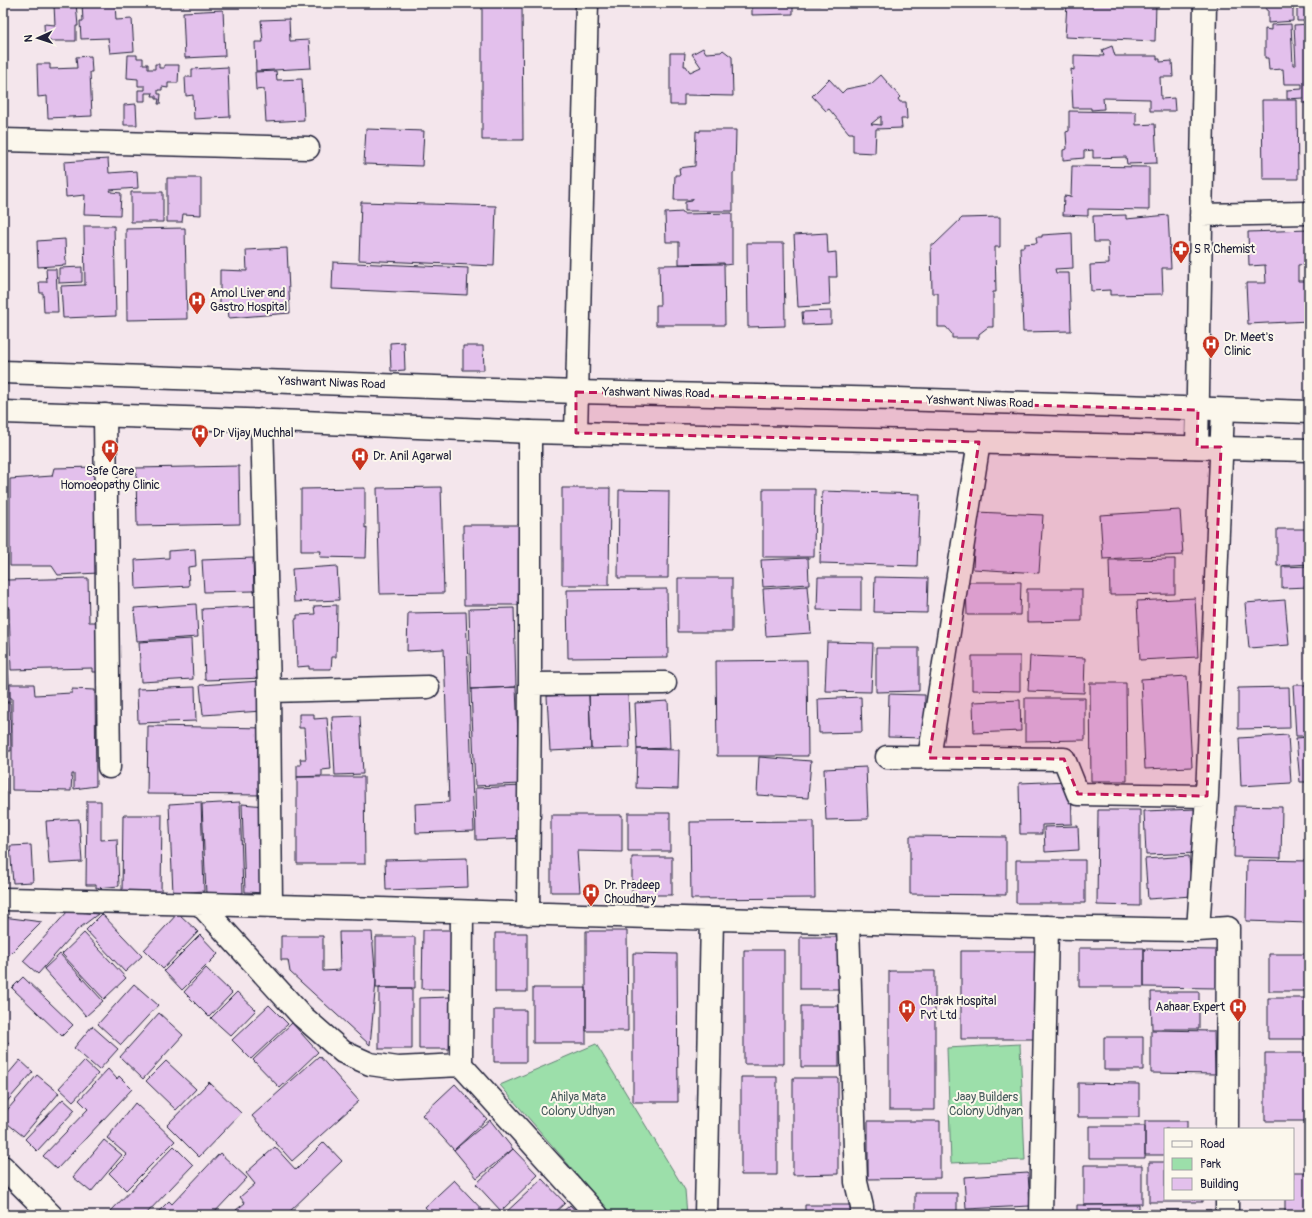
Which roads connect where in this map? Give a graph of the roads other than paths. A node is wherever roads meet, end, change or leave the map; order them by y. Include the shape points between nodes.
1 (587, 3) edge
2 (1205, 3) edge
3 (3, 140) edge
4 (308, 148) dead end
5 (1309, 213) edge
6 (1201, 215) junction
7 (3, 372) edge
8 (576, 392) junction
9 (1198, 410) junction
10 (1223, 410) junction
11 (3, 412) edge
12 (1309, 412) edge
13 (105, 415) junction
14 (262, 420) junction
15 (530, 432) junction
16 (576, 434) junction
17 (979, 442) junction
18 (1197, 447) junction
19 (1221, 447) junction
20 (1309, 450) edge
21 (665, 683) dead end
22 (530, 684) junction
23 (428, 687) dead end
24 (269, 692) junction
25 (887, 757) dead end
26 (929, 758) junction
27 (109, 766) dead end
28 (1207, 796) junction
29 (3, 899) edge
30 (200, 904) junction
31 (271, 905) junction
32 (462, 912) junction
33 (528, 914) junction
34 (712, 920) junction
35 (848, 924) junction
36 (1047, 927) junction
37 (1198, 930) junction
38 (461, 1065) junction
39 (1227, 1128) edge
40 (3, 1167) edge
41 (1227, 1200) edge
42 (50, 1215) edge
43 (597, 1215) edge
44 (706, 1215) edge
45 (862, 1215) edge
46 (1041, 1215) edge
47 (1227, 1215) edge

1 - 8 street
2 - 6 street
3 - 4 street
5 - 6 street
6 - 9 street
7 - 8 street, Yashwant Niwas Road
8 - 9 street, Yashwant Niwas Road via 897,399
8 - 16 street
9 - 10 street, Yashwant Niwas Road
9 - 18 street
10 - 12 street, Yashwant Niwas Road
10 - 19 street
11 - 13 street
13 - 14 street
13 - 27 street
14 - 15 street
14 - 24 street
15 - 16 street
15 - 22 street
16 - 17 street
17 - 18 street
17 - 26 street
18 - 19 street
19 - 20 street
19 - 28 street
21 - 22 street
22 - 33 street
23 - 24 street
24 - 31 street
25 - 26 street
26 - 28 street via 1064,759 1078,794
28 - 37 street
29 - 30 street
30 - 31 street
30 - 38 street via 302,1016 343,1052 370,1064 398,1068
31 - 32 street
32 - 33 street
32 - 38 street
33 - 34 street
34 - 35 street
34 - 44 street
35 - 36 street
35 - 45 street via 856,1182
36 - 37 street
36 - 46 street
37 - 39 street via 1228,928
38 - 43 street
40 - 42 street
41 - 47 street

